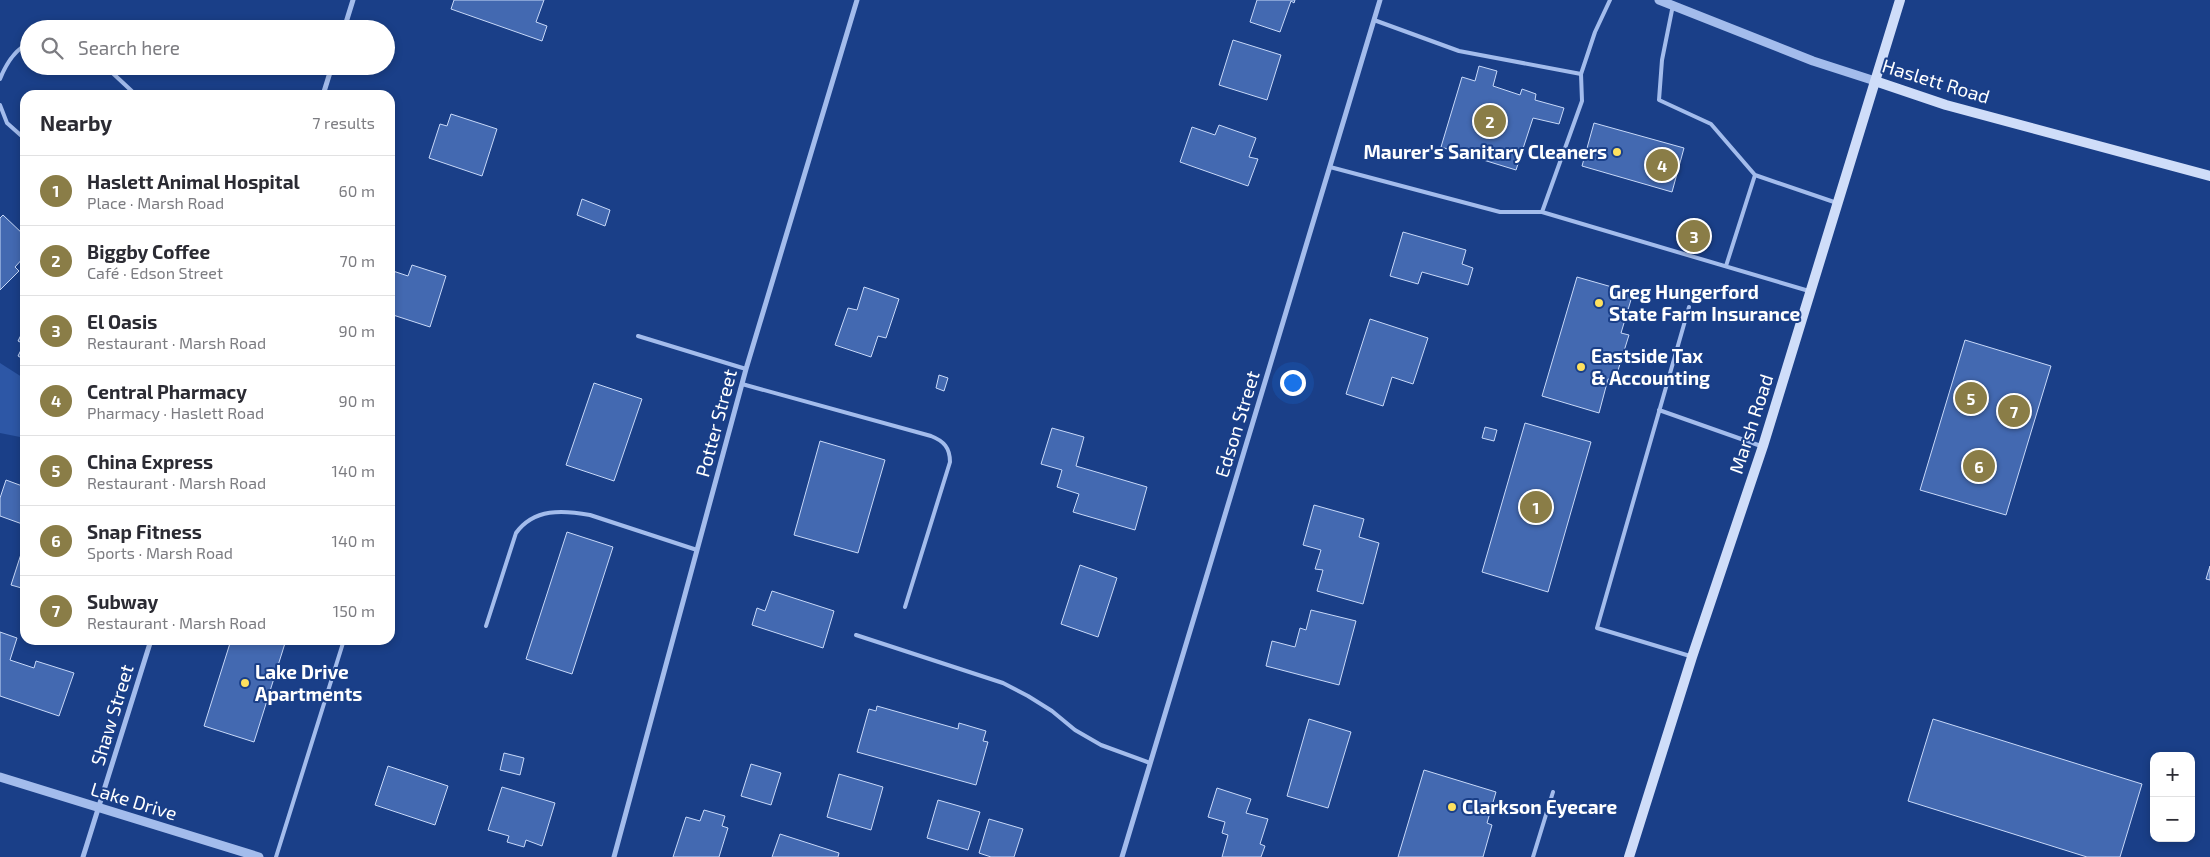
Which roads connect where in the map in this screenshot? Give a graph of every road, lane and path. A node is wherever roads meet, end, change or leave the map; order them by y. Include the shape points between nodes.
1 (353, 0) edge
2 (857, 0) edge
3 (1380, 0) edge
4 (1610, 0) edge
5 (1659, 0) edge
6 (1900, 0) edge
7 (1673, 6) junction
8 (347, 20) edge
9 (1374, 20) junction
10 (20, 50) edge
11 (1581, 74) junction
12 (115, 75) edge
13 (329, 75) edge
14 (0, 79) edge
15 (1875, 81) junction
16 (131, 90) edge
17 (325, 90) edge
18 (0, 105) edge
19 (20, 135) edge
20 (1330, 167) junction
21 (1755, 175) junction
22 (2210, 176) edge
23 (1837, 203) junction
24 (1542, 212) junction
25 (1726, 266) junction
26 (1811, 292) junction
27 (1689, 308) dead end
28 (638, 336) dead end
29 (746, 369) junction
30 (742, 384) junction
31 (1659, 410) junction
32 (1763, 446) junction
33 (697, 550) junction
34 (906, 606) dead end
35 (486, 626) dead end
36 (856, 635) dead end
37 (149, 645) edge
38 (342, 645) edge
39 (1692, 657) junction
40 (1150, 763) junction
41 (0, 777) edge
42 (1553, 792) dead end
43 (99, 807) junction
44 (83, 857) edge
45 (259, 857) edge
46 (276, 857) edge
47 (614, 857) edge
48 (1122, 857) edge
49 (1533, 857) edge
50 (1629, 857) edge

1 - 8 street
2 - 29 street, Potter Street
3 - 9 street, Edson Street
4 - 11 lane
5 - 7 street, Haslett Road
6 - 15 main road, Marsh Road
7 - 15 street, Haslett Road via 1813,61
7 - 21 lane via 1662,60 1659,100 1711,124
9 - 11 lane via 1459,51
9 - 20 street, Edson Street
10 - 14 lane via 5,66
11 - 24 lane via 1582,101
12 - 16 lane
13 - 17 street
15 - 22 main road, Haslett Road via 1946,105
15 - 23 main road, Marsh Road
18 - 19 lane via 7,123
20 - 24 lane via 1500,212
20 - 40 street, Edson Street
21 - 23 lane
21 - 25 lane
23 - 26 main road, Marsh Road
24 - 25 lane
25 - 26 lane
26 - 32 main road, Marsh Road
27 - 31 lane
28 - 29 lane
29 - 30 street, Potter Street
30 - 33 street, Potter Street
30 - 34 lane via 938,439 948,448 950,462
31 - 32 lane
31 - 39 lane via 1597,628
32 - 39 main road, Marsh Road
33 - 35 lane via 590,515 554,512 532,518 516,533
33 - 47 street, Potter Street
36 - 40 lane via 1003,683 1101,745
37 - 43 street, Shaw Street
38 - 46 lane
39 - 50 main road, Marsh Road
40 - 48 street, Edson Street
41 - 43 street, Lake Drive
42 - 49 lane
43 - 44 street, Shaw Street
43 - 45 street, Lake Drive

